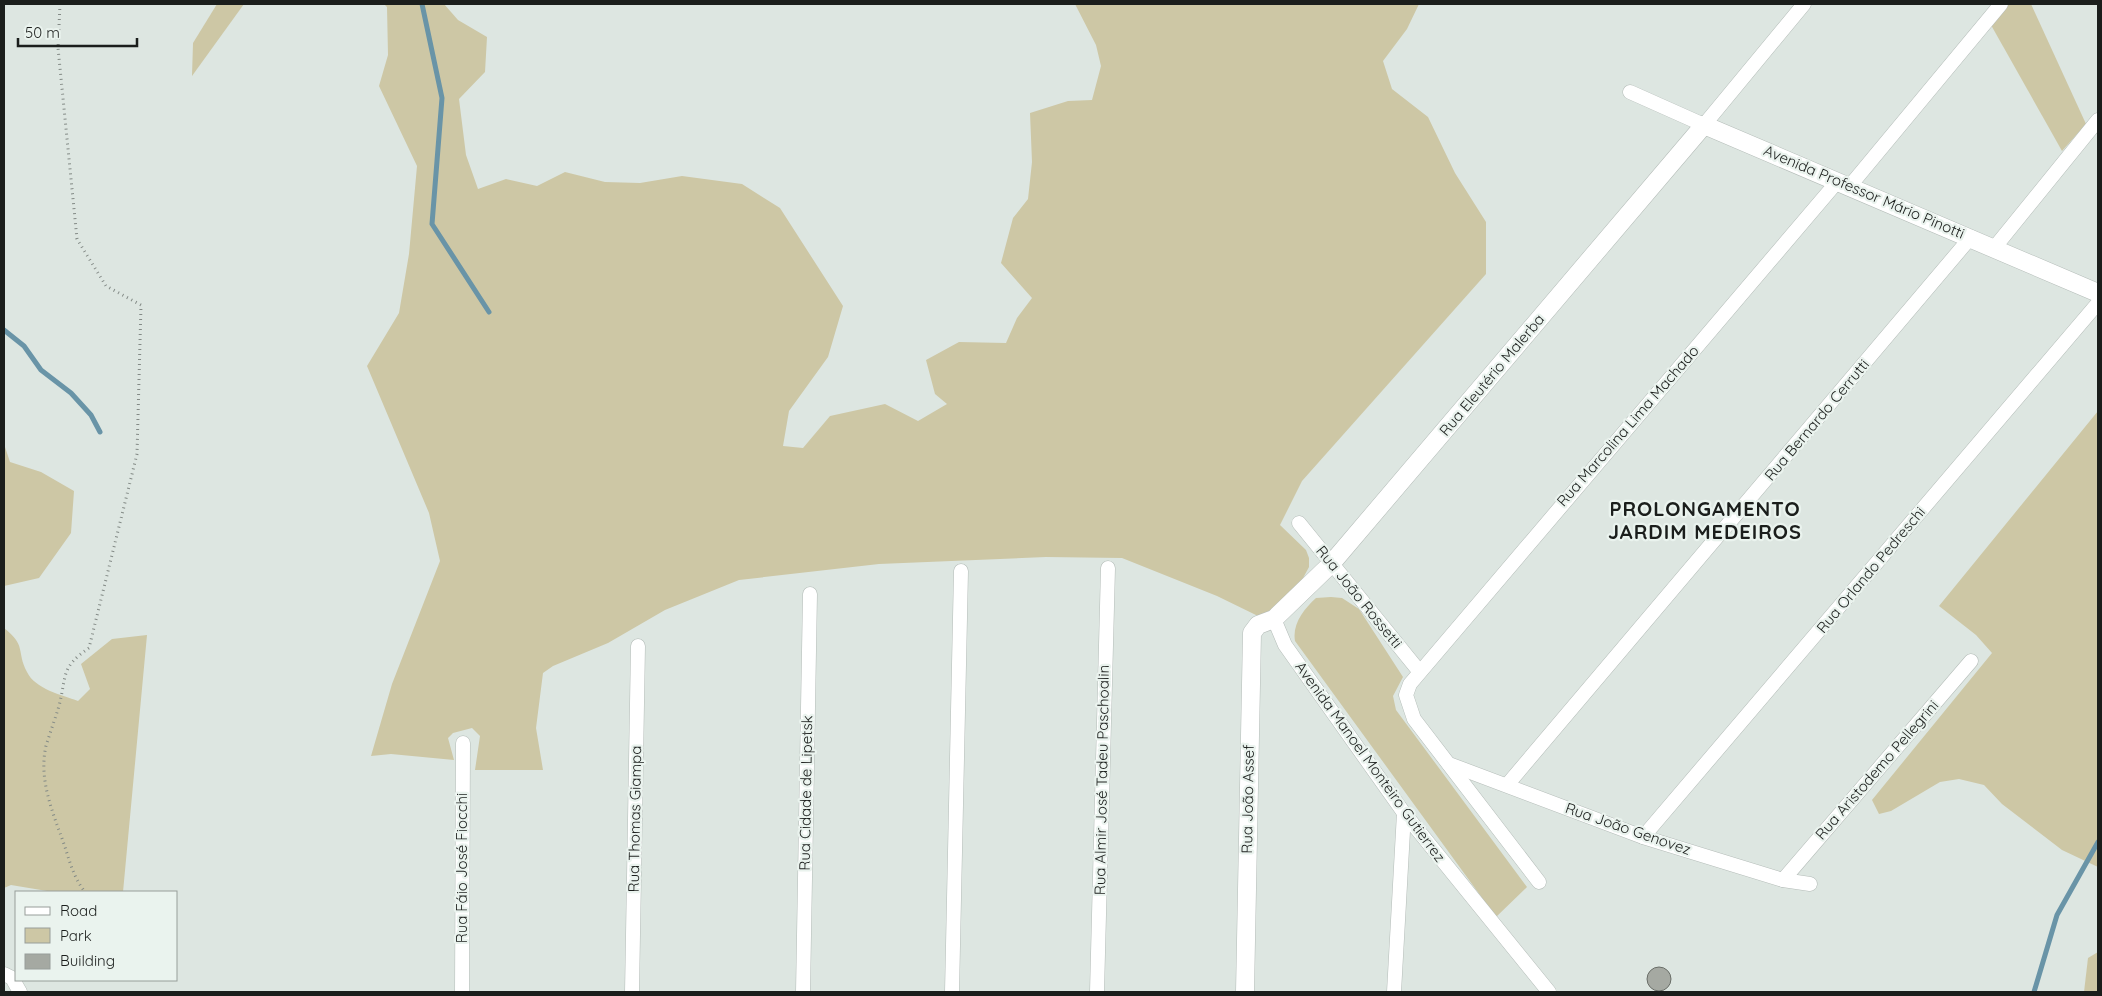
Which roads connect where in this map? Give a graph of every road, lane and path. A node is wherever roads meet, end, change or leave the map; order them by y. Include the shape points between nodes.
1 (60, 4) edge
2 (1804, 4) edge
3 (2001, 4) edge
4 (1630, 92) dead end
5 (2098, 120) edge
6 (1704, 125) junction
7 (1843, 184) junction
8 (1971, 237) junction
9 (1995, 247) junction
10 (2098, 293) edge
11 (2098, 303) edge
12 (1299, 523) dead end
13 (1331, 564) junction
14 (1108, 568) dead end
15 (960, 571) dead end
16 (810, 594) dead end
17 (1274, 620) junction
18 (638, 646) dead end
19 (1971, 661) dead end
20 (1419, 671) junction
21 (463, 743) dead end
22 (1449, 764) junction
23 (1506, 785) junction
24 (1404, 813) junction
25 (1643, 837) junction
26 (1783, 880) junction
27 (1539, 882) dead end
28 (1810, 884) dead end
29 (83, 891) edge
30 (8, 976) edge
31 (20, 992) edge
32 (462, 992) edge
33 (632, 992) edge
34 (803, 992) edge
35 (952, 992) edge
36 (1097, 992) edge
37 (1245, 992) edge
38 (1394, 992) edge
39 (1549, 992) edge

1 - 29 path via 58,48 78,239 106,286 141,305 137,454 89,648 73,659 63,678 46,748 46,782 53,819 75,880
2 - 6 street
3 - 7 street, Rua Marcolina Lima Machado
4 - 6 street, Avenida Professor Mário Pinotti
5 - 9 street
6 - 7 street, Avenida Professor Mário Pinotti
6 - 13 street, Rua Eleutério Malerba
7 - 8 street, Avenida Professor Mário Pinotti
7 - 20 street, Rua Marcolina Lima Machado
8 - 9 street, Avenida Professor Mário Pinotti
8 - 23 street, Rua Bernardo Cerrutti
9 - 10 street, Avenida Professor Mário Pinotti
11 - 25 street, Rua Orlando Pedreschi
12 - 13 street, Rua João Rossetti
13 - 17 street, Rua Eleutério Malerba
13 - 20 street, Rua João Rossetti
14 - 36 street, Rua Almir José Tadeu Paschoalin
15 - 35 street
16 - 34 street, Rua Cidade de Lipetsk
17 - 24 street, Avenida Manoel Monteiro Gutierrez via 1284,645
17 - 37 street, Rua João Assef via 1258,625 1252,633
18 - 33 street, Rua Thomas Giampa
19 - 26 street, Rua Aristodemo Pellegrini
20 - 22 street, Rua Marcolina Lima Machado via 1406,695 1409,707 1414,719
21 - 32 street, Rua Fáio José Fiocchi
22 - 23 street, Rua João Genovez
22 - 27 street, Rua Marcolina Lima Machado
23 - 25 street, Rua João Genovez
24 - 38 street
24 - 39 street, Avenida Manoel Monteiro Gutierrez
25 - 26 street, Rua João Genovez
26 - 28 street, Rua João Genovez
30 - 31 street

